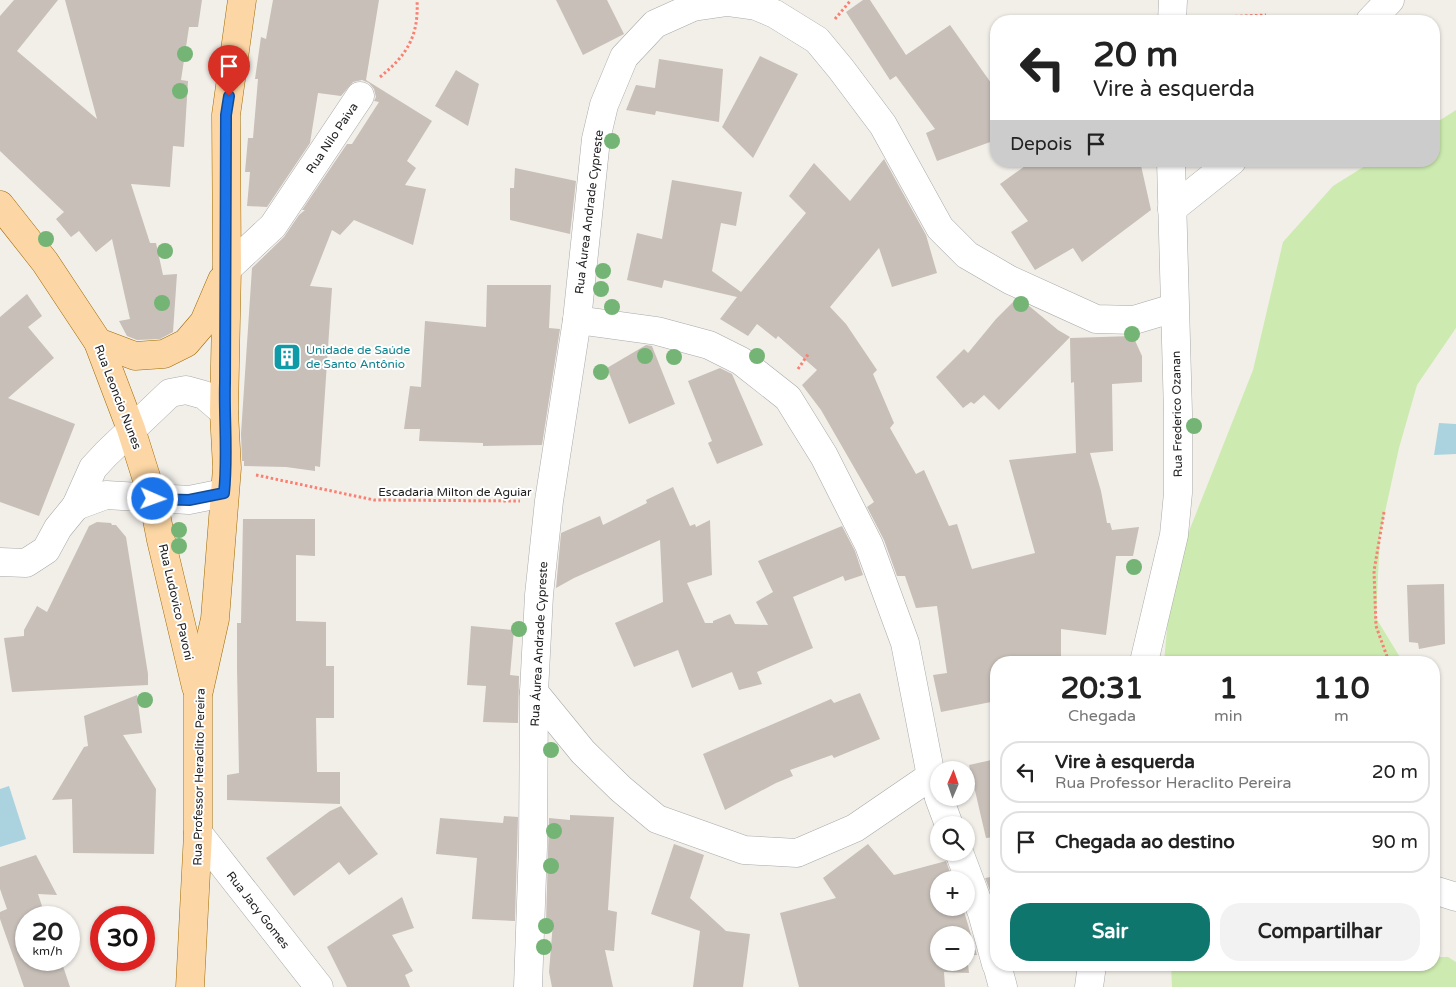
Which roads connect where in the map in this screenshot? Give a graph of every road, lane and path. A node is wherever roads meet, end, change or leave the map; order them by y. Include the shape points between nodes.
1 (242, 0) edge
2 (417, 0) edge
3 (1390, 0) edge
4 (1172, 13) edge
5 (1235, 15) edge
6 (1376, 15) edge
7 (360, 96) joint
8 (1171, 167) edge
9 (1224, 167) edge
10 (0, 204) edge
11 (1172, 209) junction
12 (227, 269) junction
13 (1174, 308) junction
14 (577, 320) junction
15 (98, 342) junction
16 (224, 412) junction
17 (131, 429) junction
18 (225, 481) junction
19 (153, 499) junction
20 (549, 501) junction
21 (76, 506) junction
22 (1384, 512) dead end
23 (0, 562) edge
24 (1145, 656) edge
25 (1387, 656) edge
26 (534, 692) junction
27 (198, 695) junction
28 (930, 762) edge
29 (930, 793) edge
30 (198, 833) junction
31 (962, 861) edge
32 (1440, 892) edge
33 (1456, 897) edge
34 (990, 942) edge
35 (998, 971) edge
36 (1091, 971) edge
37 (190, 987) edge
38 (319, 987) edge
39 (528, 987) edge
40 (1003, 987) edge
41 (1089, 987) edge

1 - 12 main road, Rua Professor Heraclito Pereira via 226,115
2 - 7 path, Rua Nilo Paiva via 418,21 414,37 404,53 367,85
3 - 6 street
4 - 5 path
7 - 12 street, Rua Nilo Paiva via 272,226
8 - 11 street, Rua Frederico Ozanan
9 - 11 street
10 - 15 main road, Rua Leoncio Nunes via 46,262
11 - 13 street, Rua Frederico Ozanan
12 - 15 main road via 204,322 186,343 164,354 135,356
12 - 16 main road, Rua Professor Heraclito Pereira
13 - 14 street, Rua Áurea Andrade Cypreste via 1134,320 1096,319 1010,280 967,255 940,228 883,125 817,40 775,14 756,6 727,2 693,7 655,24 624,57 604,105 596,139
13 - 24 street, Rua Frederico Ozanan via 1178,493 1174,535
14 - 20 street, Rua Áurea Andrade Cypreste
14 - 28 street via 657,331 710,345 741,361 788,398 824,456 869,545 905,643
15 - 17 main road, Rua Leoncio Nunes
16 - 17 street via 204,395 186,390 170,393
16 - 18 main road, Rua Professor Heraclito Pereira
17 - 19 main road, Rua Leoncio Nunes
17 - 21 street via 93,468
18 - 19 street via 189,500
18 - 20 path, Escadaria Milton de Aguiar via 302,486 374,500
18 - 27 main road, Rua Professor Heraclito Pereira via 215,619
19 - 21 street via 106,495
19 - 27 main road, Rua Ludovico Pavoni
20 - 26 street, Rua Áurea Andrade Cypreste via 538,595
21 - 23 street via 46,550 26,563
22 - 25 path via 1374,571 1376,626
26 - 29 street via 583,752 657,819 744,850 797,853
26 - 39 street, Rua Áurea Andrade Cypreste
27 - 30 main road, Rua Professor Heraclito Pereira
30 - 37 main road, Rua Professor Heraclito Pereira
30 - 38 street, Rua Jacy Gomes
31 - 34 street
32 - 33 street
35 - 40 street
36 - 41 street

